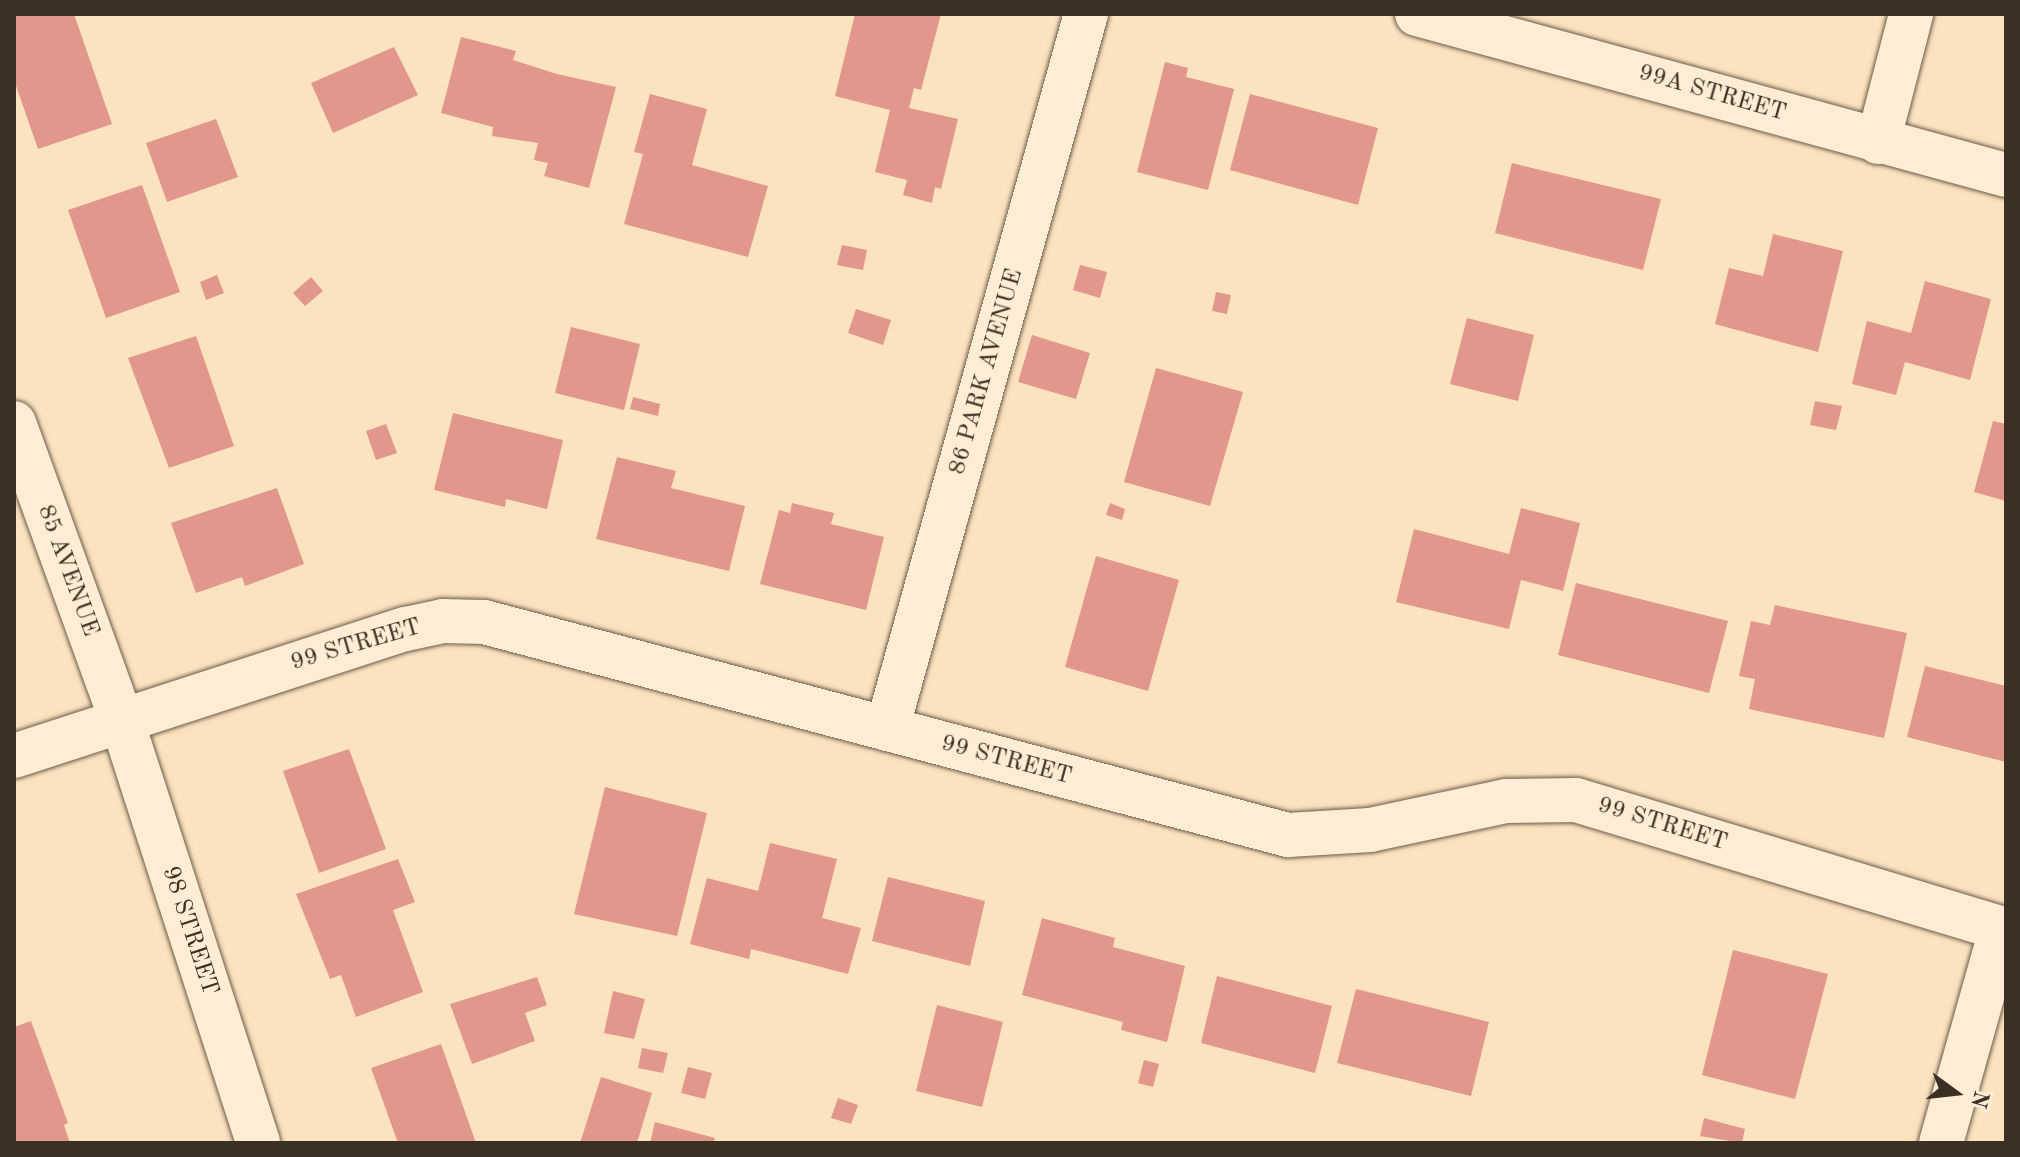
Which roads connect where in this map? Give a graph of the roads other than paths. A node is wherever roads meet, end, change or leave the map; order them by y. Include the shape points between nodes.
1 (1086, 14) edge
2 (1417, 14) edge
3 (1911, 14) edge
4 (1524, 27) edge
5 (1878, 142) junction
6 (2006, 175) edge
7 (14, 423) edge
8 (121, 718) junction
9 (887, 729) junction
10 (14, 756) edge
11 (2004, 929) edge
12 (258, 1143) edge
13 (1941, 1143) edge

1 - 9 street, 86 PARK AVENUE
2 - 4 street, 99A STREET
3 - 5 street
4 - 5 street, 99A STREET
5 - 6 street, 99A STREET
7 - 8 street, 85 AVENUE
8 - 9 street, 99 STREET via 443,621 523,630
8 - 10 street, 99 STREET
8 - 12 street, 98 STREET
9 - 11 street, 99 STREET via 1288,835 1370,830 1506,801 1576,800
11 - 13 street

